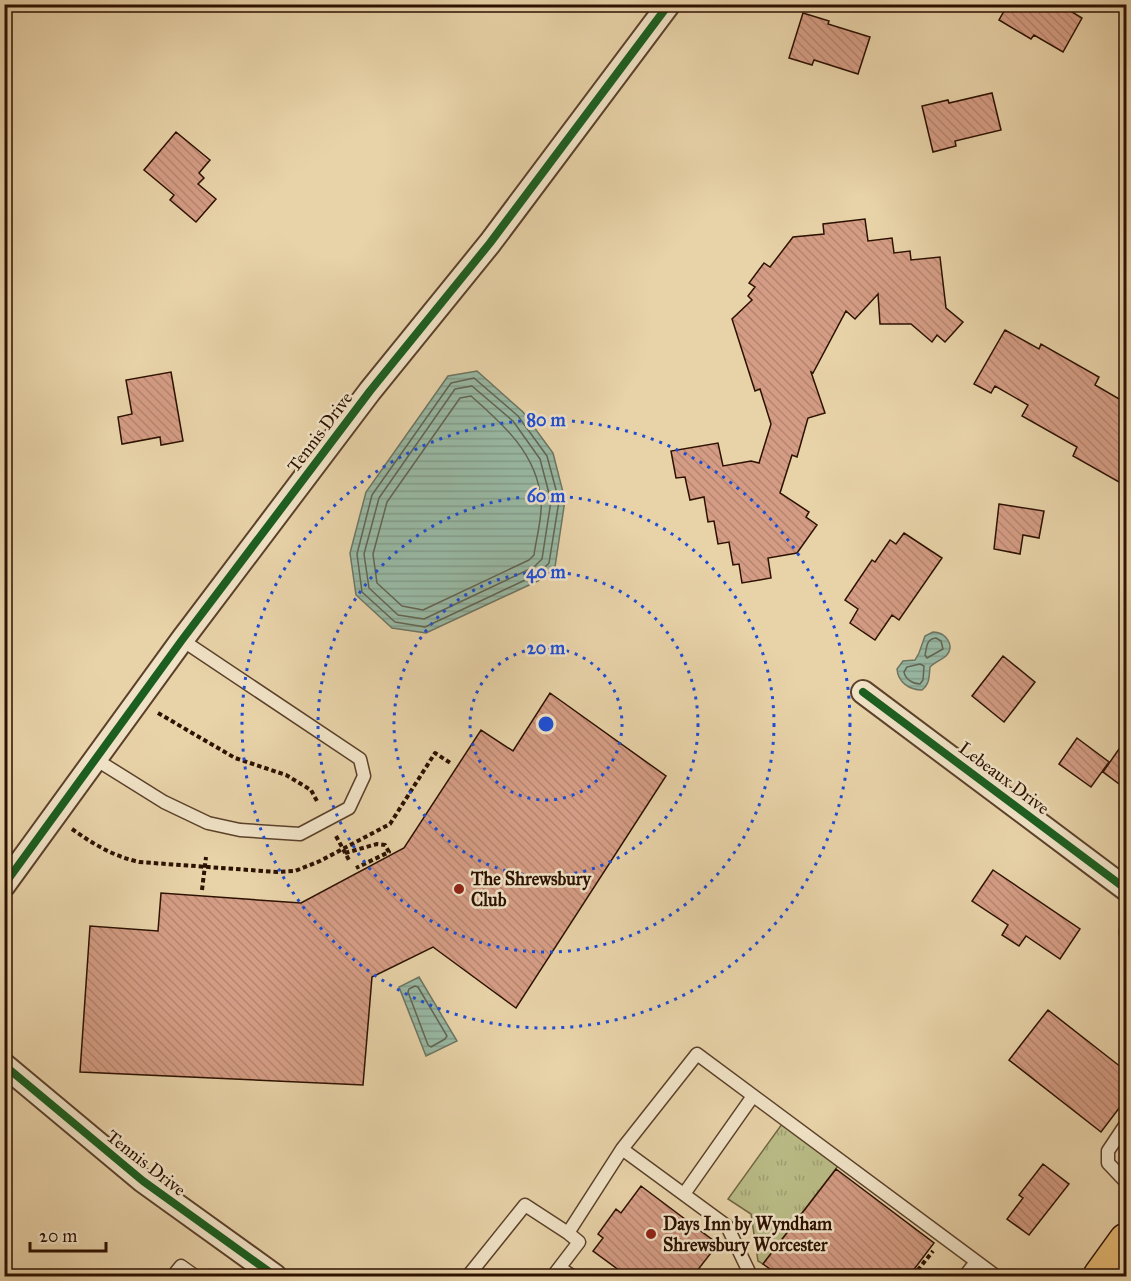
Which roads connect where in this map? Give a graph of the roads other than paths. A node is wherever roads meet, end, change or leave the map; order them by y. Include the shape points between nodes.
1 (669, 4) edge
2 (182, 640) junction
3 (863, 692) dead end
4 (95, 759) junction
5 (4, 885) edge
6 (1126, 888) edge
7 (4, 1065) edge
8 (753, 1096) junction
9 (1126, 1124) edge
10 (622, 1149) junction
11 (1126, 1182) edge
12 (684, 1194) junction
13 (568, 1233) junction
14 (1126, 1240) edge
15 (976, 1262) junction
16 (556, 1272) edge
17 (173, 1276) edge
18 (195, 1276) edge
19 (274, 1276) edge
20 (468, 1276) edge
21 (572, 1276) edge
22 (751, 1276) edge
23 (964, 1276) edge
24 (996, 1276) edge
25 (1100, 1276) edge

1 - 2 street, Tennis Drive via 490,243 370,391
2 - 4 street, Tennis Drive
2 - 4 lane via 360,759 364,776 349,808 300,834 240,830 208,823 164,802
3 - 6 street, Lebeaux Drive
4 - 5 street, Tennis Drive
7 - 19 street, Tennis Drive via 143,1181
8 - 10 lane via 697,1054
8 - 12 lane
8 - 15 lane
9 - 11 lane via 1108,1151 1108,1163
10 - 12 lane
10 - 13 lane
12 - 22 lane via 727,1226
13 - 16 lane via 579,1242
13 - 20 lane via 525,1205
14 - 25 highway
15 - 23 lane
15 - 24 lane
16 - 21 lane
17 - 18 lane via 181,1266

